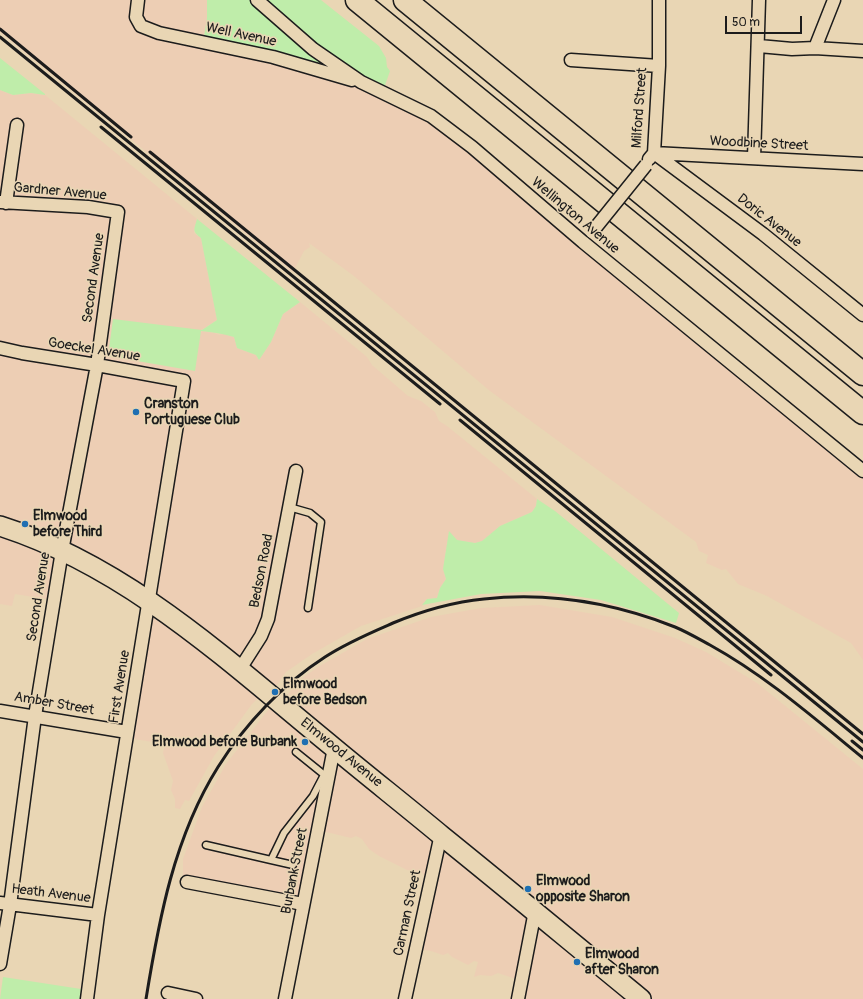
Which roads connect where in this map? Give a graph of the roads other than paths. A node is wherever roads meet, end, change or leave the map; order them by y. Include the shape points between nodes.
1 (138, 0) edge
2 (257, 0) edge
3 (357, 0) edge
4 (406, 0) edge
5 (659, 0) edge
6 (759, 0) edge
7 (834, 0) edge
8 (759, 46) junction
9 (815, 48) junction
10 (863, 51) edge
11 (571, 60) dead end
12 (659, 66) junction
13 (361, 82) junction
14 (17, 125) dead end
15 (654, 153) junction
16 (754, 158) junction
17 (863, 164) edge
18 (3, 203) edge
19 (118, 212) joint
20 (582, 242) junction
21 (863, 315) edge
22 (0, 348) edge
23 (97, 364) junction
24 (863, 374) edge
25 (184, 380) joint
26 (863, 413) edge
27 (296, 471) dead end
28 (863, 471) edge
29 (289, 507) junction
30 (0, 526) edge
31 (62, 551) junction
32 (149, 601) junction
33 (308, 608) dead end
34 (240, 669) junction
35 (0, 711) edge
36 (35, 716) junction
37 (127, 732) junction
38 (334, 748) junction
39 (296, 752) dead end
40 (326, 777) junction
41 (441, 834) junction
42 (206, 845) dead end
43 (271, 860) junction
44 (293, 865) dead end
45 (187, 882) dead end
46 (5, 904) edge
47 (303, 904) junction
48 (535, 912) junction
49 (98, 915) junction
50 (0, 964) edge
51 (168, 993) dead end
52 (636, 997) edge
53 (87, 999) edge
54 (196, 999) edge
55 (285, 999) edge
56 (405, 999) edge
57 (518, 999) edge

1 - 13 street, Well Avenue via 136,17 140,26 159,33 273,57
2 - 13 street, Wellington Avenue via 313,49
3 - 26 highway
4 - 24 highway
5 - 12 street, Milford Street
6 - 8 street
7 - 9 street
8 - 9 street
8 - 16 street
9 - 10 street
11 - 12 street
12 - 15 street, Milford Street
13 - 20 street, Wellington Avenue via 431,116 472,147
14 - 18 street
15 - 16 street, Woodbine Street
15 - 20 street, Milford Street, bridge
15 - 21 street, Doric Avenue via 763,234
16 - 17 street, Woodbine Street
18 - 19 street, Gardner Avenue via 88,207
19 - 23 street, Second Avenue
20 - 28 street, Wellington Avenue
22 - 23 street, Goeckel Avenue via 22,354
23 - 25 street, Goeckel Avenue
23 - 31 street, Second Avenue
25 - 32 street, First Avenue
27 - 29 street, Bedson Road
29 - 33 lane via 310,513 321,522
29 - 34 street, Bedson Road via 268,619 261,636
30 - 31 main road, Elmwood Avenue
31 - 32 main road, Elmwood Avenue via 114,578
31 - 36 street, Second Avenue
32 - 34 main road, Elmwood Avenue
32 - 37 street, First Avenue
34 - 38 main road, Elmwood Avenue
35 - 36 street, Amber Street
36 - 37 street, Amber Street
36 - 46 street, Second Avenue
37 - 49 street, First Avenue
38 - 40 street, Burbank Street
38 - 41 main road, Elmwood Avenue
39 - 40 lane
40 - 43 lane via 284,833
40 - 47 street, Burbank Street
41 - 48 main road, Elmwood Avenue
41 - 56 street, Carman Street
42 - 43 lane
43 - 44 lane
45 - 47 street
46 - 49 street, Heath Avenue
46 - 50 street, Second Avenue
47 - 55 street, Burbank Street
48 - 52 main road, Elmwood Avenue
48 - 57 street
49 - 53 street, First Avenue
51 - 54 street

